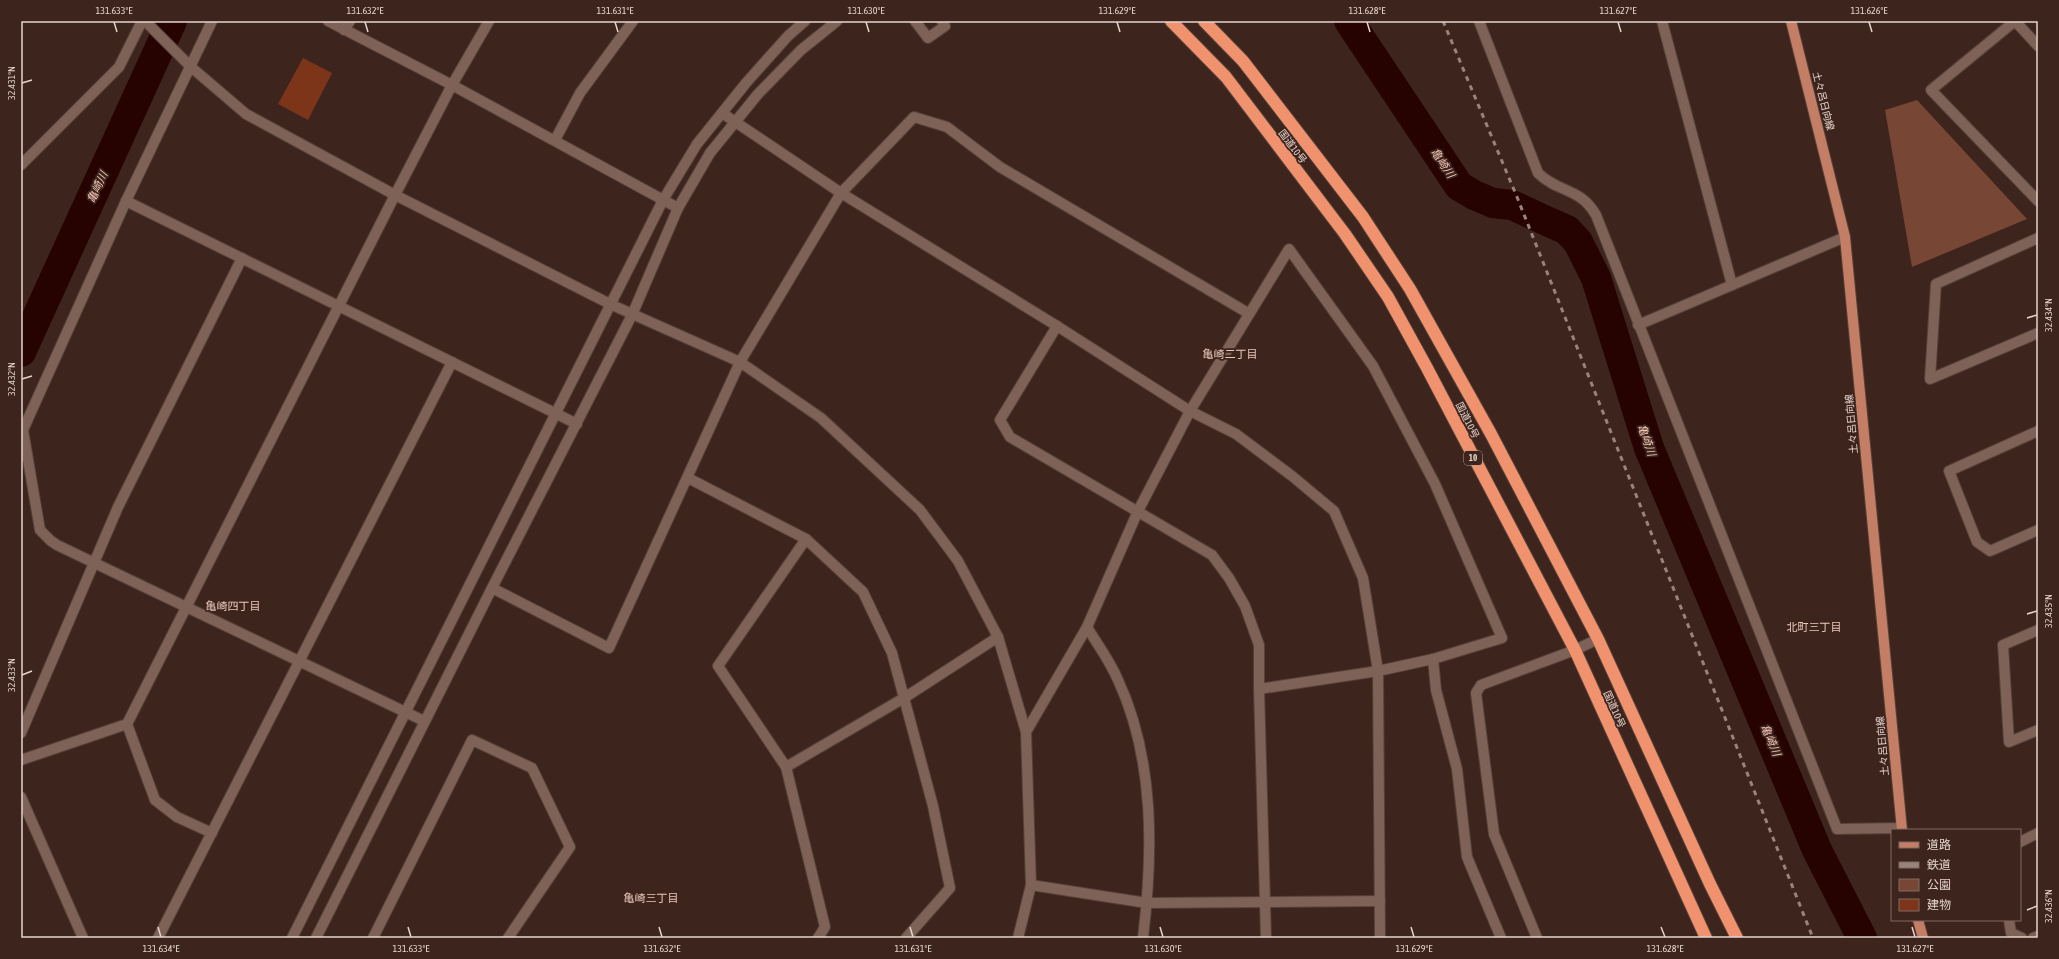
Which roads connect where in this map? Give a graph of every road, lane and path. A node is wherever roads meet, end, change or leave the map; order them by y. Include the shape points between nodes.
1 (143, 21) edge
2 (212, 21) edge
3 (328, 21) edge
4 (350, 21) edge
5 (489, 21) edge
6 (633, 21) edge
7 (805, 21) edge
8 (836, 21) edge
9 (915, 21) edge
10 (942, 21) edge
11 (1171, 21) edge
12 (1204, 21) edge
13 (1479, 21) edge
14 (1662, 21) edge
15 (1791, 21) edge
16 (2015, 21) edge
17 (344, 30) junction
18 (2038, 46) edge
19 (191, 67) junction
20 (452, 85) junction
21 (722, 113) junction
22 (735, 123) junction
23 (555, 140) junction
24 (21, 165) edge
25 (841, 193) junction
26 (395, 195) junction
27 (663, 200) junction
28 (126, 201) junction
29 (2038, 201) edge
30 (678, 208) junction
31 (1845, 237) junction
32 (2038, 238) edge
33 (242, 258) junction
34 (1732, 285) junction
35 (612, 305) junction
36 (338, 306) junction
37 (1248, 313) junction
38 (632, 315) junction
39 (1638, 325) junction
40 (1057, 326) junction
41 (2038, 333) edge
42 (452, 362) junction
43 (740, 362) junction
44 (1190, 411) junction
45 (557, 414) junction
46 (577, 424) junction
47 (2038, 431) edge
48 (688, 478) junction
49 (1138, 511) junction
50 (2038, 530) edge
51 (806, 539) junction
52 (94, 561) junction
53 (492, 588) junction
54 (186, 607) junction
55 (1087, 627) junction
56 (2038, 630) edge
57 (998, 637) junction
58 (1598, 639) junction
59 (1575, 650) junction
60 (1434, 659) junction
61 (300, 662) junction
62 (1378, 672) junction
63 (1259, 689) junction
64 (904, 698) junction
65 (406, 712) junction
66 (424, 721) junction
67 (127, 724) junction
68 (2038, 730) edge
69 (1026, 732) junction
70 (21, 733) edge
71 (21, 760) edge
72 (786, 767) junction
73 (21, 798) edge
74 (1902, 829) edge
75 (212, 833) junction
76 (2038, 833) edge
77 (2021, 842) edge
78 (1031, 885) junction
79 (1380, 901) junction
80 (1266, 902) junction
81 (1147, 903) junction
82 (1918, 921) edge
83 (2009, 921) edge
84 (2038, 936) edge
85 (83, 938) edge
86 (158, 938) edge
87 (292, 938) edge
88 (316, 938) edge
89 (373, 938) edge
90 (508, 938) edge
91 (818, 938) edge
92 (906, 938) edge
93 (1018, 938) edge
94 (1143, 938) edge
95 (1266, 938) edge
96 (1380, 938) edge
97 (1501, 938) edge
98 (1537, 938) edge
99 (1706, 938) edge
100 (1737, 938) edge
101 (1923, 938) edge
102 (2022, 938) edge
103 (2033, 938) edge

1 - 19 street
1 - 24 street via 119,67
2 - 19 street
3 - 17 street
4 - 17 street
5 - 20 street
6 - 23 street via 580,93
7 - 21 street via 788,36
8 - 22 street via 801,50 758,94
9 - 10 street via 928,38 945,26
11 - 59 highway, 国道10号 / 10 via 1226,77 1345,234 1388,297
12 - 58 highway, 国道10号 via 1243,61 1354,205 1410,289 1488,428
13 - 39 street via 1538,173 1547,182 1582,197 1590,204 1601,226
14 - 34 street
15 - 31 main road, 土々呂日向線
16 - 18 street
16 - 29 street via 1930,90
17 - 20 street
19 - 26 street via 246,114
19 - 28 street
20 - 23 street
20 - 26 street
21 - 22 street
21 - 27 street via 697,144
22 - 25 street
22 - 30 street via 710,153
23 - 27 street
25 - 37 street via 914,117 947,127 1000,167
25 - 40 street
25 - 43 street
26 - 35 street
26 - 36 street
27 - 30 street
27 - 35 street
28 - 33 street
28 - 52 street via 23,430 40,530 51,541
30 - 38 street
31 - 34 street
31 - 74 main road, 土々呂日向線
32 - 41 street via 1936,284 1930,379
33 - 36 street
33 - 52 street via 118,507
34 - 39 street
35 - 38 street
35 - 45 street
36 - 42 street
36 - 54 street
37 - 44 street
37 - 60 street via 1289,249 1377,373 1435,484 1502,638
38 - 43 street
38 - 46 street
39 - 74 street via 1837,829
40 - 44 street
40 - 49 street via 1000,420 1010,437
42 - 45 street
42 - 61 street
43 - 48 street
43 - 57 street via 821,418 920,510 958,561
44 - 49 street
44 - 62 street via 1236,434 1334,511 1363,578
45 - 46 street
45 - 65 street
46 - 53 street
47 - 50 street via 1949,471 1977,542 1990,551
48 - 51 street
48 - 53 street via 609,648
49 - 55 street
49 - 63 street via 1212,555 1229,578 1245,606 1259,645
51 - 64 street via 863,592 892,653
51 - 72 street via 718,666
52 - 54 street
52 - 70 street
53 - 66 street
54 - 61 street
54 - 67 street
55 - 69 street
55 - 81 street via 1118,679 1138,742 1145,774 1149,810
56 - 68 street via 2003,645 2009,742
57 - 64 street
57 - 69 street
58 - 59 street
58 - 100 highway, 国道10号
59 - 98 street via 1481,685 1476,693 1494,834
59 - 99 highway, 国道10号 / 10
60 - 62 street
60 - 97 street via 1436,690 1457,768 1467,857
61 - 65 street
61 - 75 street
62 - 63 street
62 - 79 street
63 - 80 street
64 - 72 street
64 - 92 street via 933,806 950,888
65 - 66 street
65 - 87 street
66 - 88 street
67 - 71 street
67 - 75 street via 155,800 177,817
69 - 78 street
72 - 91 street via 825,927
73 - 85 street
75 - 86 street
76 - 77 street
78 - 81 street
78 - 93 street
79 - 80 street
79 - 96 street
80 - 81 street
80 - 95 street
81 - 94 street
82 - 101 main road
83 - 102 street via 2011,933
84 - 103 street
89 - 90 street via 472,740 532,768 570,847

